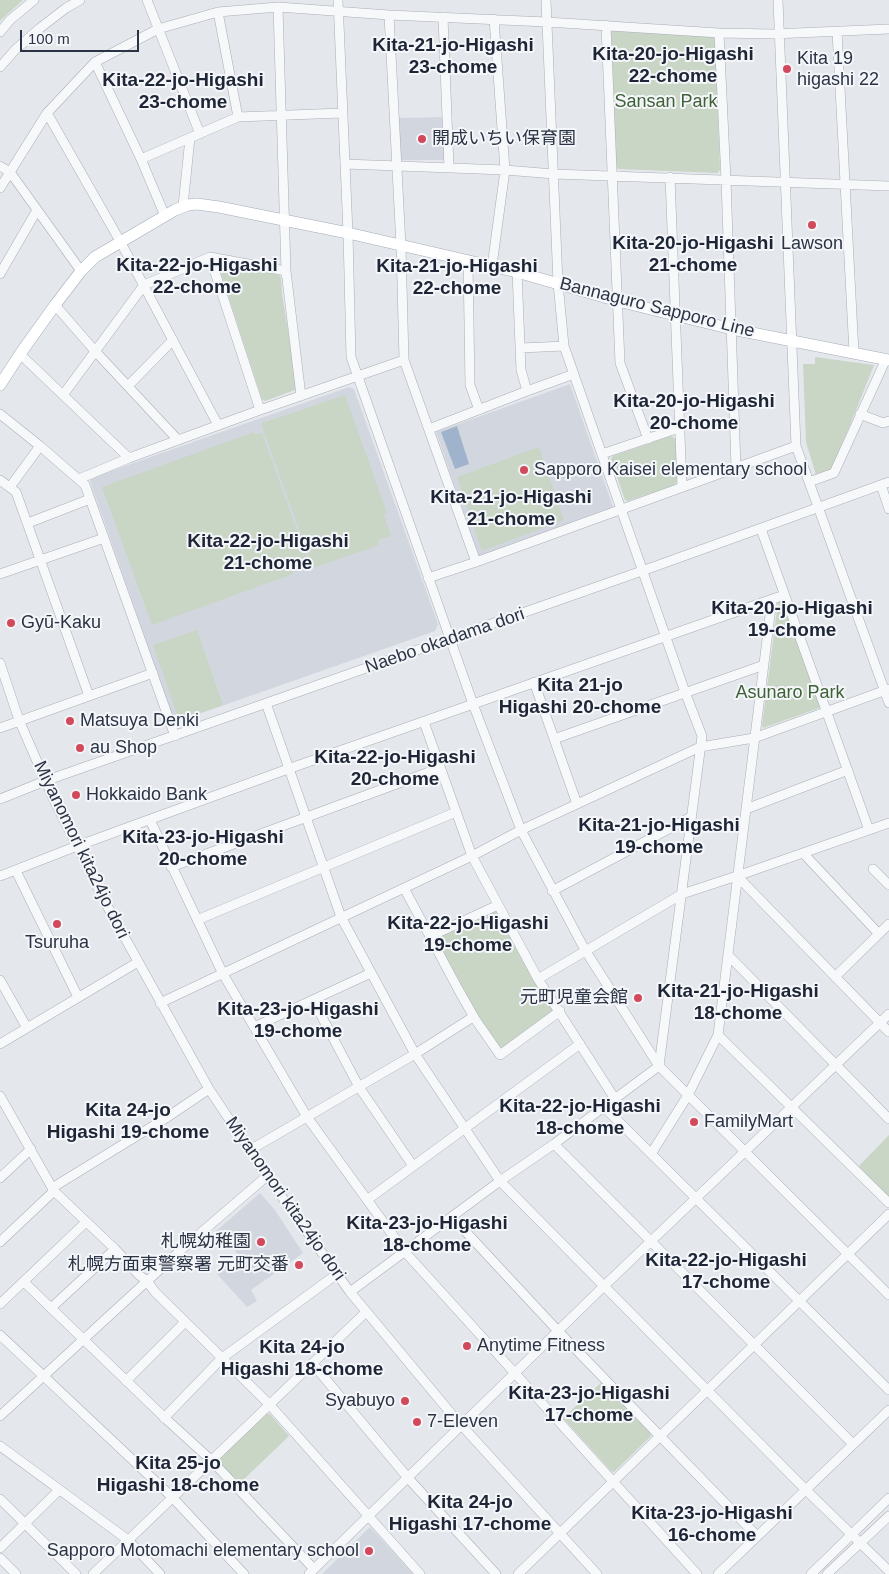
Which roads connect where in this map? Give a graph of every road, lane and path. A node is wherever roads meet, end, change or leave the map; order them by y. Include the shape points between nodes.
1 (34, 0) edge
2 (80, 0) edge
3 (147, 0) edge
4 (338, 0) edge
5 (546, 0) edge
6 (778, 0) edge
7 (278, 7) junction
8 (338, 11) junction
9 (218, 12) junction
10 (389, 15) junction
11 (443, 17) junction
12 (494, 20) junction
13 (547, 22) junction
14 (606, 25) junction
15 (158, 29) junction
16 (889, 29) edge
17 (837, 31) junction
18 (0, 32) edge
19 (719, 33) junction
20 (780, 34) junction
21 (95, 62) junction
22 (0, 67) edge
23 (342, 113) junction
24 (47, 114) junction
25 (281, 115) junction
26 (238, 117) junction
27 (200, 134) junction
28 (190, 138) junction
29 (141, 159) junction
30 (345, 164) junction
31 (0, 166) edge
32 (398, 167) junction
33 (450, 168) junction
34 (505, 170) junction
35 (10, 172) junction
36 (554, 174) junction
37 (612, 176) junction
38 (670, 178) junction
39 (726, 180) junction
40 (786, 182) junction
41 (846, 184) junction
42 (889, 186) edge
43 (0, 188) edge
44 (182, 206) junction
45 (37, 210) junction
46 (165, 216) junction
47 (284, 220) junction
48 (348, 233) junction
49 (120, 241) junction
50 (401, 246) junction
51 (210, 257) junction
52 (468, 261) junction
53 (492, 266) junction
54 (81, 271) junction
55 (286, 271) junction
56 (517, 272) junction
57 (0, 274) edge
58 (558, 283) junction
59 (144, 285) junction
60 (618, 301) junction
61 (55, 305) junction
62 (675, 315) junction
63 (732, 329) junction
64 (173, 340) junction
65 (792, 341) junction
66 (564, 346) junction
67 (520, 348) junction
68 (96, 352) junction
69 (854, 353) junction
70 (20, 354) junction
71 (887, 359) edge
72 (404, 360) junction
73 (574, 374) junction
74 (357, 376) junction
75 (1, 383) edge
76 (128, 386) junction
77 (527, 391) junction
78 (63, 395) junction
79 (301, 396) junction
80 (260, 410) junction
81 (478, 410) junction
82 (0, 414) edge
83 (860, 414) junction
84 (889, 420) edge
85 (218, 425) junction
86 (679, 428) junction
87 (429, 429) junction
88 (648, 439) junction
89 (178, 440) junction
90 (40, 446) junction
91 (796, 446) junction
92 (602, 454) junction
93 (129, 458) junction
94 (736, 467) junction
95 (79, 479) junction
96 (0, 480) edge
97 (809, 482) junction
98 (885, 483) edge
99 (10, 487) junction
100 (682, 487) junction
101 (90, 499) junction
102 (818, 507) junction
103 (620, 509) junction
104 (889, 509) edge
105 (28, 523) junction
106 (761, 528) junction
107 (104, 538) junction
108 (40, 559) junction
109 (476, 562) junction
110 (642, 571) junction
111 (0, 574) edge
112 (428, 578) junction
113 (784, 595) junction
114 (772, 599) junction
115 (665, 636) junction
116 (450, 639) junction
117 (0, 663) edge
118 (764, 665) junction
119 (152, 672) junction
120 (534, 682) junction
121 (887, 690) edge
122 (685, 692) junction
123 (89, 696) junction
124 (266, 703) junction
125 (889, 703) edge
126 (473, 704) junction
127 (827, 710) junction
128 (19, 720) junction
129 (424, 722) junction
130 (0, 728) edge
131 (175, 736) junction
132 (754, 738) junction
133 (554, 739) junction
134 (700, 747) junction
135 (440, 768) junction
136 (288, 769) junction
137 (848, 770) junction
138 (45, 781) junction
139 (0, 799) edge
140 (577, 804) junction
141 (746, 809) junction
142 (456, 812) junction
143 (691, 817) junction
144 (306, 818) junction
145 (150, 820) junction
146 (889, 823) edge
147 (521, 830) junction
148 (869, 830) junction
149 (77, 846) junction
150 (803, 853) junction
151 (472, 856) junction
152 (171, 867) junction
153 (324, 868) junction
154 (873, 869) dead end
155 (16, 871) junction
156 (0, 876) edge
157 (737, 876) junction
158 (889, 885) edge
159 (404, 888) junction
160 (552, 891) junction
161 (682, 894) junction
162 (498, 905) junction
163 (341, 917) junction
164 (197, 920) junction
165 (889, 924) edge
166 (879, 934) junction
167 (431, 936) junction
168 (584, 950) junction
169 (728, 955) junction
170 (138, 962) junction
171 (371, 973) junction
172 (223, 974) junction
173 (835, 977) junction
174 (538, 979) junction
175 (0, 980) edge
176 (78, 997) junction
177 (313, 1000) junction
178 (160, 1003) junction
179 (560, 1011) junction
180 (889, 1014) edge
181 (474, 1017) junction
182 (880, 1023) junction
183 (254, 1027) junction
184 (27, 1028) junction
185 (889, 1032) edge
186 (718, 1036) junction
187 (0, 1044) edge
188 (580, 1044) junction
189 (415, 1054) junction
190 (836, 1065) junction
191 (659, 1066) junction
192 (359, 1087) junction
193 (210, 1089) junction
194 (688, 1095) junction
195 (0, 1096) edge
196 (615, 1099) junction
197 (604, 1107) junction
198 (792, 1108) junction
199 (3, 1110) edge
200 (307, 1117) junction
201 (889, 1119) edge
202 (464, 1129) junction
203 (554, 1144) junction
204 (31, 1149) junction
205 (250, 1150) junction
206 (746, 1152) junction
207 (651, 1154) junction
208 (413, 1166) junction
209 (267, 1176) junction
210 (0, 1178) edge
211 (500, 1181) junction
212 (53, 1189) junction
213 (697, 1198) junction
214 (367, 1200) junction
215 (889, 1203) edge
216 (889, 1214) edge
217 (452, 1217) junction
218 (86, 1222) junction
219 (652, 1241) junction
220 (0, 1242) edge
221 (115, 1249) junction
222 (405, 1252) junction
223 (848, 1254) junction
224 (337, 1274) junction
225 (147, 1281) junction
226 (24, 1282) junction
227 (604, 1286) junction
228 (350, 1292) junction
229 (889, 1295) edge
230 (800, 1300) junction
231 (0, 1304) edge
232 (51, 1308) junction
233 (366, 1312) junction
234 (185, 1322) junction
235 (558, 1331) junction
236 (0, 1335) edge
237 (83, 1340) junction
238 (754, 1344) junction
239 (222, 1358) junction
240 (312, 1364) junction
241 (516, 1373) junction
242 (43, 1375) junction
243 (126, 1381) junction
244 (707, 1390) junction
245 (889, 1390) edge
246 (269, 1404) junction
247 (889, 1410) edge
248 (0, 1416) edge
249 (164, 1418) junction
250 (462, 1425) junction
251 (660, 1435) junction
252 (853, 1444) junction
253 (0, 1446) edge
254 (211, 1460) junction
255 (408, 1478) junction
256 (613, 1481) junction
257 (59, 1490) junction
258 (806, 1490) junction
259 (172, 1497) junction
260 (889, 1498) edge
261 (0, 1499) edge
262 (368, 1516) junction
263 (889, 1516) edge
264 (25, 1524) junction
265 (559, 1532) junction
266 (851, 1534) junction
267 (757, 1536) junction
268 (128, 1540) junction
269 (861, 1543) junction
270 (0, 1548) edge
271 (0, 1558) edge
272 (312, 1571) edge
273 (889, 1571) edge
274 (16, 1574) edge
275 (76, 1574) edge
276 (93, 1574) edge
277 (160, 1574) edge
278 (244, 1574) edge
279 (420, 1574) edge
280 (496, 1574) edge
281 (518, 1574) edge
282 (597, 1574) edge
283 (697, 1574) edge
284 (718, 1574) edge
285 (811, 1574) edge
286 (827, 1574) edge

1 - 18 street
2 - 22 street via 40,28
3 - 15 street
4 - 8 street
5 - 13 street
6 - 20 street
7 - 8 street
7 - 9 street
7 - 25 street
8 - 10 street
8 - 23 street
9 - 15 street
9 - 26 street
10 - 11 street
10 - 32 street
11 - 12 street
11 - 33 street
12 - 13 street
12 - 34 street
13 - 14 street
13 - 36 street
14 - 19 street
14 - 37 street
15 - 21 street
15 - 27 street
16 - 17 street
17 - 20 street
17 - 41 street
19 - 20 street
19 - 39 street
20 - 40 street
21 - 24 street
21 - 29 street
23 - 25 street
23 - 30 street
24 - 35 street
24 - 49 street
25 - 26 street
25 - 47 street
26 - 27 street
27 - 28 street
28 - 29 street
28 - 44 street
29 - 46 street
30 - 32 street
30 - 48 street
31 - 35 street
32 - 33 street
32 - 50 street
33 - 34 street
34 - 36 street
34 - 53 street
35 - 43 street
35 - 45 street
36 - 37 street
36 - 58 street
37 - 38 street
37 - 60 street
38 - 39 street
38 - 62 street
39 - 40 street
39 - 63 street
40 - 41 street
40 - 65 street
41 - 42 street
41 - 69 street
44 - 46 main road, Bannaguro Sapporo Line
44 - 47 main road, Bannaguro Sapporo Line via 219,206
45 - 54 street
45 - 57 street
46 - 49 main road, Bannaguro Sapporo Line
47 - 48 main road, Bannaguro Sapporo Line
47 - 55 street
48 - 50 main road, Bannaguro Sapporo Line
48 - 74 street via 351,357
49 - 54 main road, Bannaguro Sapporo Line via 94,257
49 - 59 street
50 - 52 main road, Bannaguro Sapporo Line
50 - 72 street
51 - 55 street
51 - 59 street
51 - 80 street
52 - 53 main road, Bannaguro Sapporo Line
52 - 81 street via 470,385
53 - 56 main road, Bannaguro Sapporo Line
54 - 61 main road, Bannaguro Sapporo Line
55 - 79 street
56 - 58 main road, Bannaguro Sapporo Line
56 - 67 street
58 - 60 main road, Bannaguro Sapporo Line
58 - 66 street
59 - 64 street
59 - 68 street
60 - 62 main road, Bannaguro Sapporo Line
60 - 88 street via 620,363
61 - 68 street
61 - 70 main road, Bannaguro Sapporo Line
62 - 63 main road, Bannaguro Sapporo Line
62 - 86 street
63 - 65 main road, Bannaguro Sapporo Line
63 - 94 street
64 - 76 street
64 - 85 street
65 - 69 main road, Bannaguro Sapporo Line
65 - 91 street
66 - 67 street
66 - 73 street
67 - 77 street via 521,370
68 - 76 street
68 - 78 street
69 - 71 main road, Bannaguro Sapporo Line
70 - 75 main road, Bannaguro Sapporo Line
70 - 78 street
71 - 83 street
72 - 74 street
72 - 87 street
73 - 77 street
73 - 92 street
74 - 79 street
74 - 112 street
76 - 89 street
77 - 81 street
78 - 93 street
79 - 80 street
80 - 85 street
81 - 87 street
82 - 90 street
83 - 84 street via 883,423
83 - 97 street via 834,473
85 - 89 street
86 - 88 street
86 - 100 street
87 - 109 street
88 - 92 street
89 - 93 street
90 - 95 street
90 - 99 street
91 - 94 street
91 - 97 street
92 - 103 street
93 - 95 street
94 - 100 street
95 - 101 street
96 - 99 street
97 - 102 street
98 - 102 street, Naebo okadama dori
98 - 104 street
99 - 105 street via 16,492
100 - 103 street
101 - 105 street
101 - 107 street
102 - 106 street, Naebo okadama dori
102 - 121 street
103 - 109 street
103 - 110 street
105 - 108 street
106 - 110 street, Naebo okadama dori
106 - 113 street
107 - 108 street
107 - 119 street
108 - 111 street
108 - 123 street
109 - 112 street
110 - 115 street
110 - 116 street, Naebo okadama dori
112 - 116 street
113 - 114 street
113 - 127 street
114 - 115 street
114 - 118 street
115 - 120 street
115 - 122 street
116 - 124 street, Naebo okadama dori
116 - 126 street
117 - 128 street, Miyanomori kita24jo dori
118 - 122 street
118 - 132 street
119 - 123 street
119 - 131 street
120 - 126 street
120 - 133 street
121 - 125 street
121 - 127 street
122 - 133 street
122 - 134 street via 702,736
123 - 128 street
124 - 131 street, Naebo okadama dori
124 - 136 street
126 - 129 street
126 - 147 street
127 - 132 street
127 - 137 street
128 - 130 street
128 - 138 street, Miyanomori kita24jo dori
129 - 135 street
129 - 136 street
131 - 138 street, Naebo okadama dori
132 - 134 street
132 - 141 street
133 - 140 street
134 - 140 street
134 - 143 street
135 - 142 street
135 - 144 street
136 - 144 street
136 - 145 street
137 - 141 street
137 - 148 street
138 - 139 street, Naebo okadama dori
138 - 149 street, Miyanomori kita24jo dori
140 - 147 street
141 - 157 street
142 - 151 street
142 - 153 street
143 - 160 street
143 - 161 street
144 - 152 street
144 - 153 street
145 - 149 street
145 - 152 street
146 - 148 street
147 - 151 street
147 - 160 street
148 - 150 street
149 - 155 street
149 - 170 street, Miyanomori kita24jo dori
150 - 157 street
150 - 166 street
151 - 159 street
151 - 162 street
152 - 164 street
153 - 163 street
153 - 164 street
154 - 158 street
155 - 156 street
155 - 176 street
157 - 161 street
157 - 169 street
157 - 173 street
159 - 163 street
159 - 167 street
160 - 168 street
161 - 168 street
161 - 191 street
162 - 167 street
162 - 174 street
163 - 171 street
163 - 172 street
164 - 172 street
165 - 166 street
166 - 173 street
167 - 181 street
168 - 174 street
168 - 191 street
169 - 186 street
169 - 190 street
170 - 176 street
170 - 178 street, Miyanomori kita24jo dori
171 - 177 street
171 - 189 street
172 - 178 street
172 - 183 street
173 - 182 street
174 - 179 street
175 - 184 street
176 - 184 street
177 - 183 street
177 - 192 street
178 - 193 street, Miyanomori kita24jo dori
179 - 181 street via 500,1055
179 - 188 street
180 - 182 street
181 - 189 street
182 - 185 street
182 - 190 street
183 - 200 street
184 - 187 street
186 - 194 street
186 - 198 street
188 - 196 street
188 - 202 street
189 - 192 street
189 - 202 street
190 - 198 street
190 - 201 street
191 - 194 street
191 - 196 street
192 - 200 street
192 - 208 street
193 - 205 street, Miyanomori kita24jo dori
193 - 212 street
194 - 206 street
194 - 207 street
195 - 199 street
196 - 197 street
197 - 203 street
197 - 207 street
198 - 206 street
198 - 215 street
199 - 204 street
200 - 205 street
200 - 214 street
202 - 208 street
202 - 211 street
203 - 211 street
203 - 219 street
204 - 210 street
204 - 212 street
205 - 209 street, Miyanomori kita24jo dori
206 - 213 street
206 - 223 street
207 - 213 street
208 - 214 street
209 - 224 street, Miyanomori kita24jo dori
209 - 225 street
211 - 217 street
211 - 227 street
212 - 218 street
212 - 220 street
213 - 219 street
213 - 230 street
214 - 222 street
216 - 223 street
217 - 222 street
217 - 235 street
218 - 221 street
218 - 226 street
219 - 227 street
219 - 238 street
221 - 225 street via 138,1276
221 - 232 street
222 - 228 street
222 - 241 street
223 - 229 street
223 - 230 street
224 - 228 street, Miyanomori kita24jo dori
224 - 239 street
225 - 234 street
225 - 237 street
226 - 231 street
226 - 232 street
227 - 235 street
227 - 244 street
228 - 233 street, Miyanomori kita24jo dori
230 - 238 street
230 - 245 street
232 - 237 street
233 - 240 street
233 - 250 street, Miyanomori kita24jo dori
234 - 239 street
234 - 243 street
235 - 241 street
235 - 251 street
236 - 242 street
237 - 242 street
237 - 243 street
238 - 244 street
238 - 252 street
239 - 246 street
239 - 249 street
240 - 246 street
240 - 255 street
241 - 250 street
241 - 256 street
242 - 248 street
242 - 259 street
243 - 249 street
244 - 251 street
244 - 258 street
246 - 254 street
246 - 262 street
247 - 252 street
249 - 254 street
250 - 255 street
250 - 265 street, Miyanomori kita24jo dori
251 - 256 street
251 - 267 street
252 - 258 street
253 - 257 street
254 - 259 street
254 - 272 street
255 - 262 street
255 - 280 street
256 - 265 street
256 - 283 street
257 - 264 street
257 - 268 street
258 - 266 street
258 - 267 street
259 - 268 street
259 - 278 street
260 - 266 street
261 - 264 street
262 - 272 street
262 - 279 street
263 - 269 street
264 - 270 street
264 - 275 street
265 - 281 street
265 - 282 street, Miyanomori kita24jo dori
266 - 269 street
266 - 285 street
267 - 284 street
268 - 276 street
268 - 277 street
269 - 273 street
269 - 286 street
271 - 274 street

